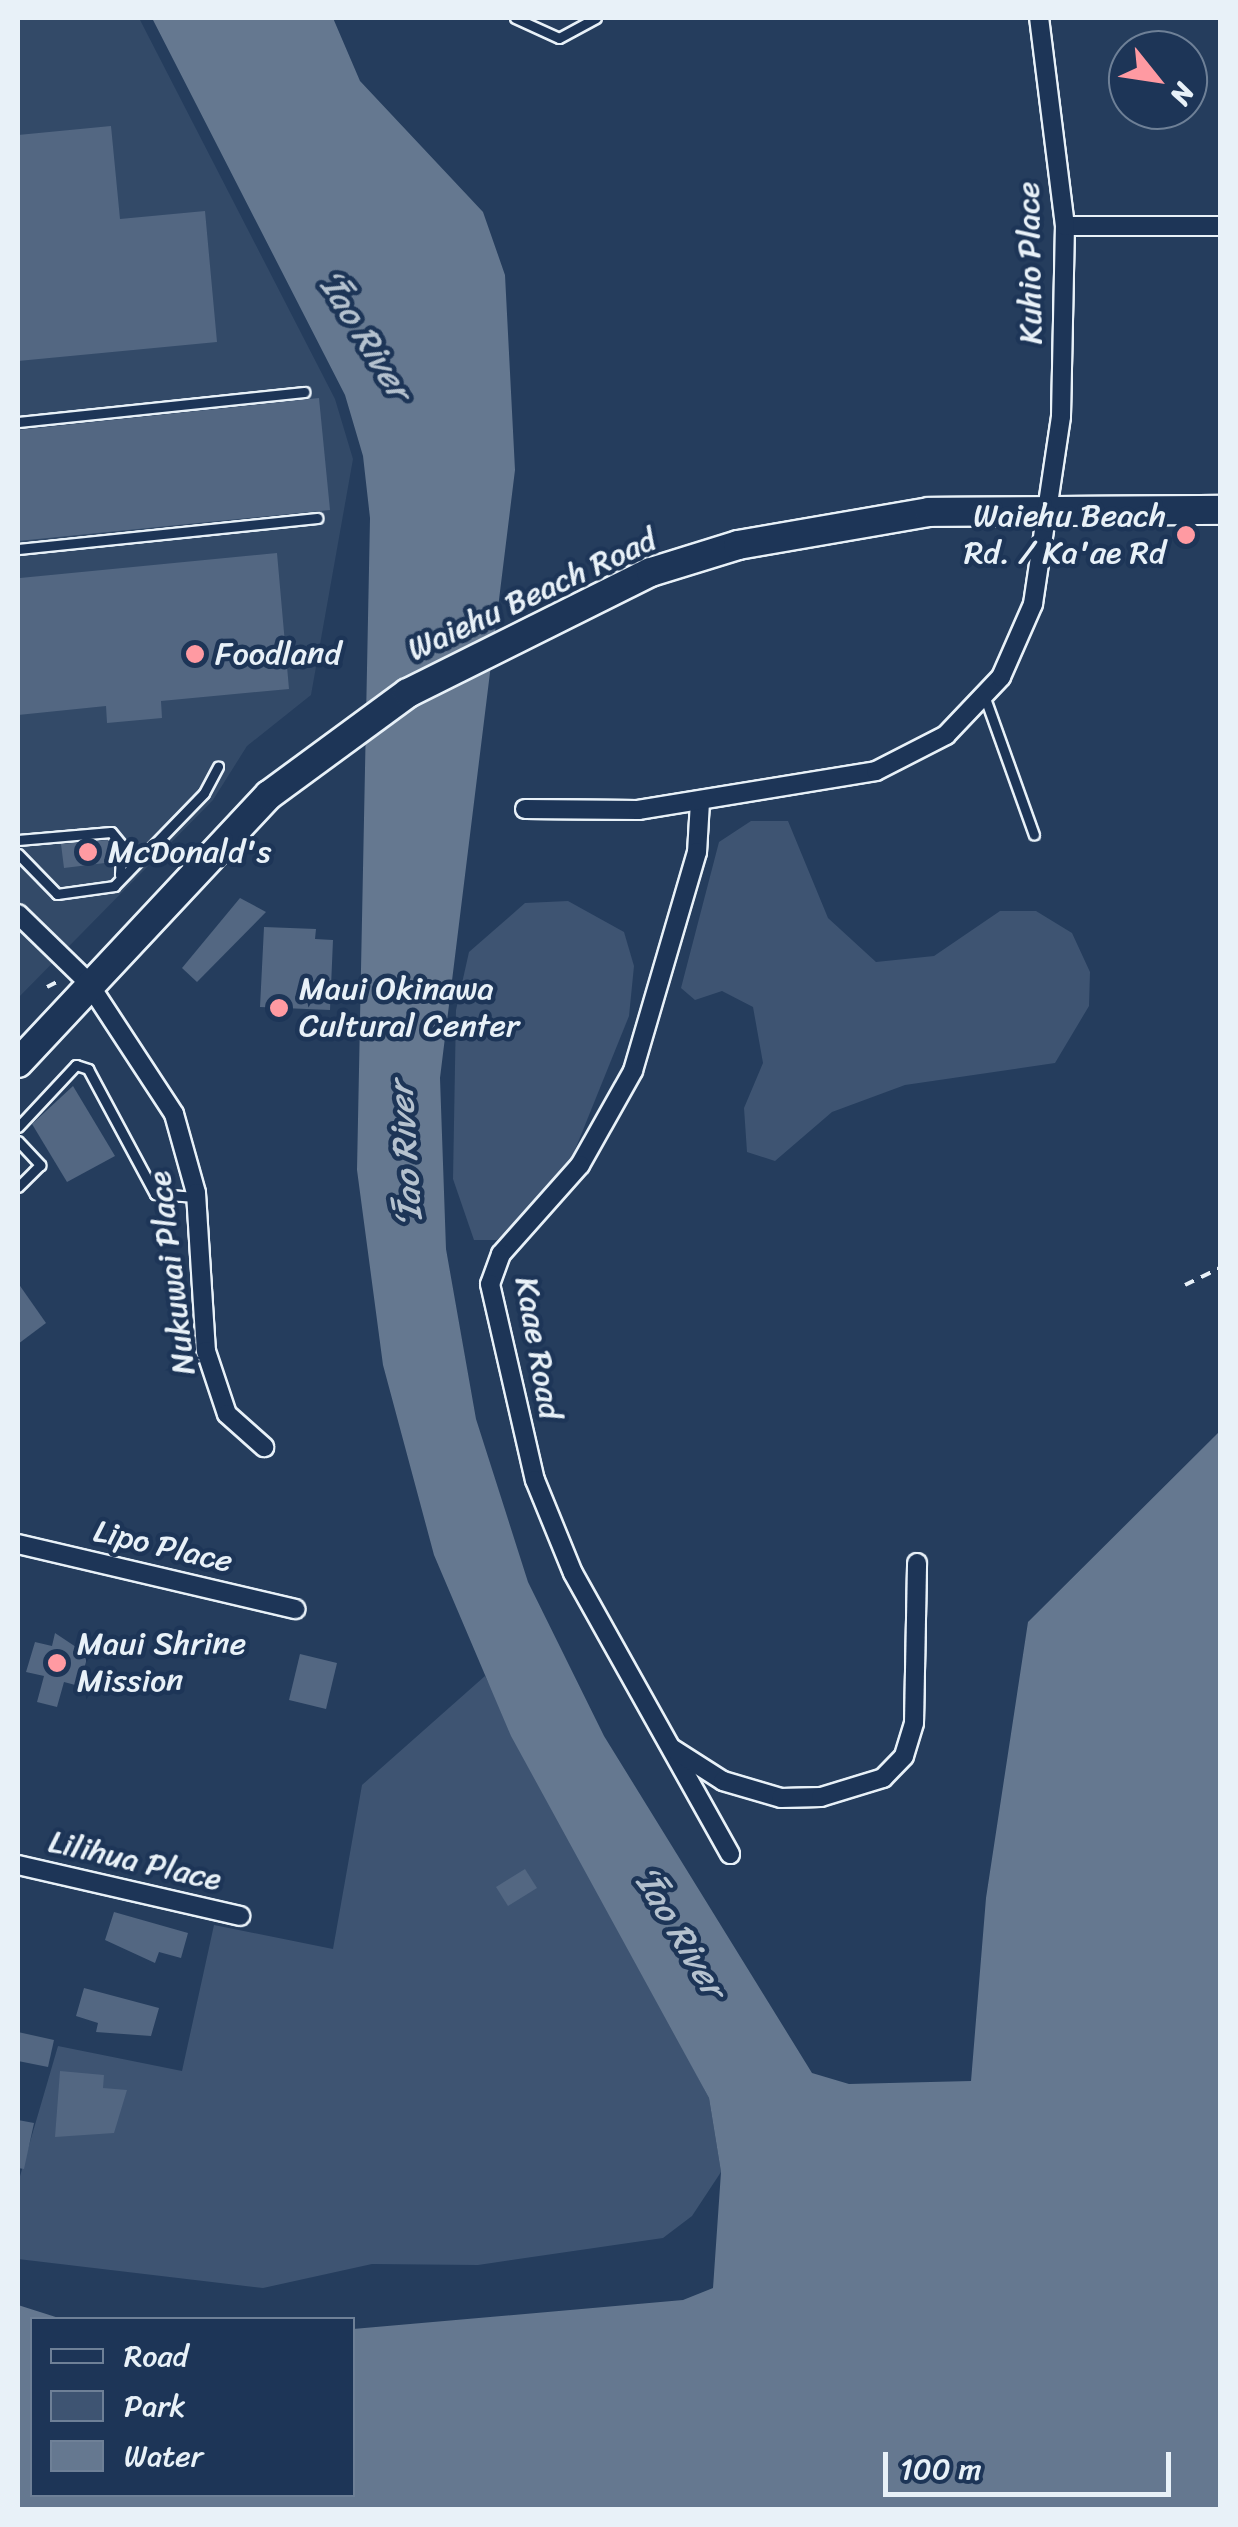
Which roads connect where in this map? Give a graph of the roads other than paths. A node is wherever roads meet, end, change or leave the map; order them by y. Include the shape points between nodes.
1 (515, 18) edge
2 (596, 18) edge
3 (1039, 18) edge
4 (1065, 226) junction
5 (1220, 226) edge
6 (304, 392) dead end
7 (18, 422) edge
8 (1050, 508) junction
9 (1220, 510) edge
10 (318, 518) dead end
11 (18, 548) edge
12 (985, 698) junction
13 (218, 766) dead end
14 (700, 802) junction
15 (525, 809) dead end
16 (1034, 835) dead end
17 (18, 840) edge
18 (18, 854) edge
19 (114, 886) junction
20 (18, 914) edge
21 (87, 981) junction
22 (18, 1063) edge
23 (18, 1127) edge
24 (18, 1140) edge
25 (18, 1187) edge
26 (196, 1197) junction
27 (264, 1447) dead end
28 (18, 1544) edge
29 (917, 1562) dead end
30 (295, 1609) dead end
31 (668, 1746) junction
32 (730, 1854) dead end
33 (18, 1865) edge
34 (240, 1916) dead end

1 - 2 lane via 559,38
3 - 4 street, Kuhio Place
4 - 5 street
4 - 8 street, Kuhio Place
6 - 7 lane
8 - 9 street, Waiehu Beach Road
8 - 12 street via 1025,630
8 - 21 street, Waiehu Beach Road via 929,512 738,545 651,572 529,630 342,739 269,795
10 - 11 lane
12 - 14 street via 946,735 876,771
12 - 16 lane
13 - 19 lane via 204,794
14 - 15 street
14 - 31 street, Kaae Road via 696,852 633,1071 580,1166 501,1254 490,1284 535,1480 572,1573
17 - 19 lane via 112,832 124,866
18 - 19 lane via 57,894
20 - 21 street, Nukuwai Place
21 - 22 street, Waiehu Beach Road
21 - 26 street, Nukuwai Place via 174,1114
23 - 26 lane via 76,1066 88,1069 154,1194
24 - 25 lane via 40,1165
26 - 27 street, Nukuwai Place via 206,1351 227,1414
28 - 30 street, Lipo Place
29 - 31 street, Kaae Road via 914,1723 904,1756 883,1778 821,1797 781,1798 723,1782
31 - 32 street, Kaae Road
33 - 34 street, Lilihua Place

